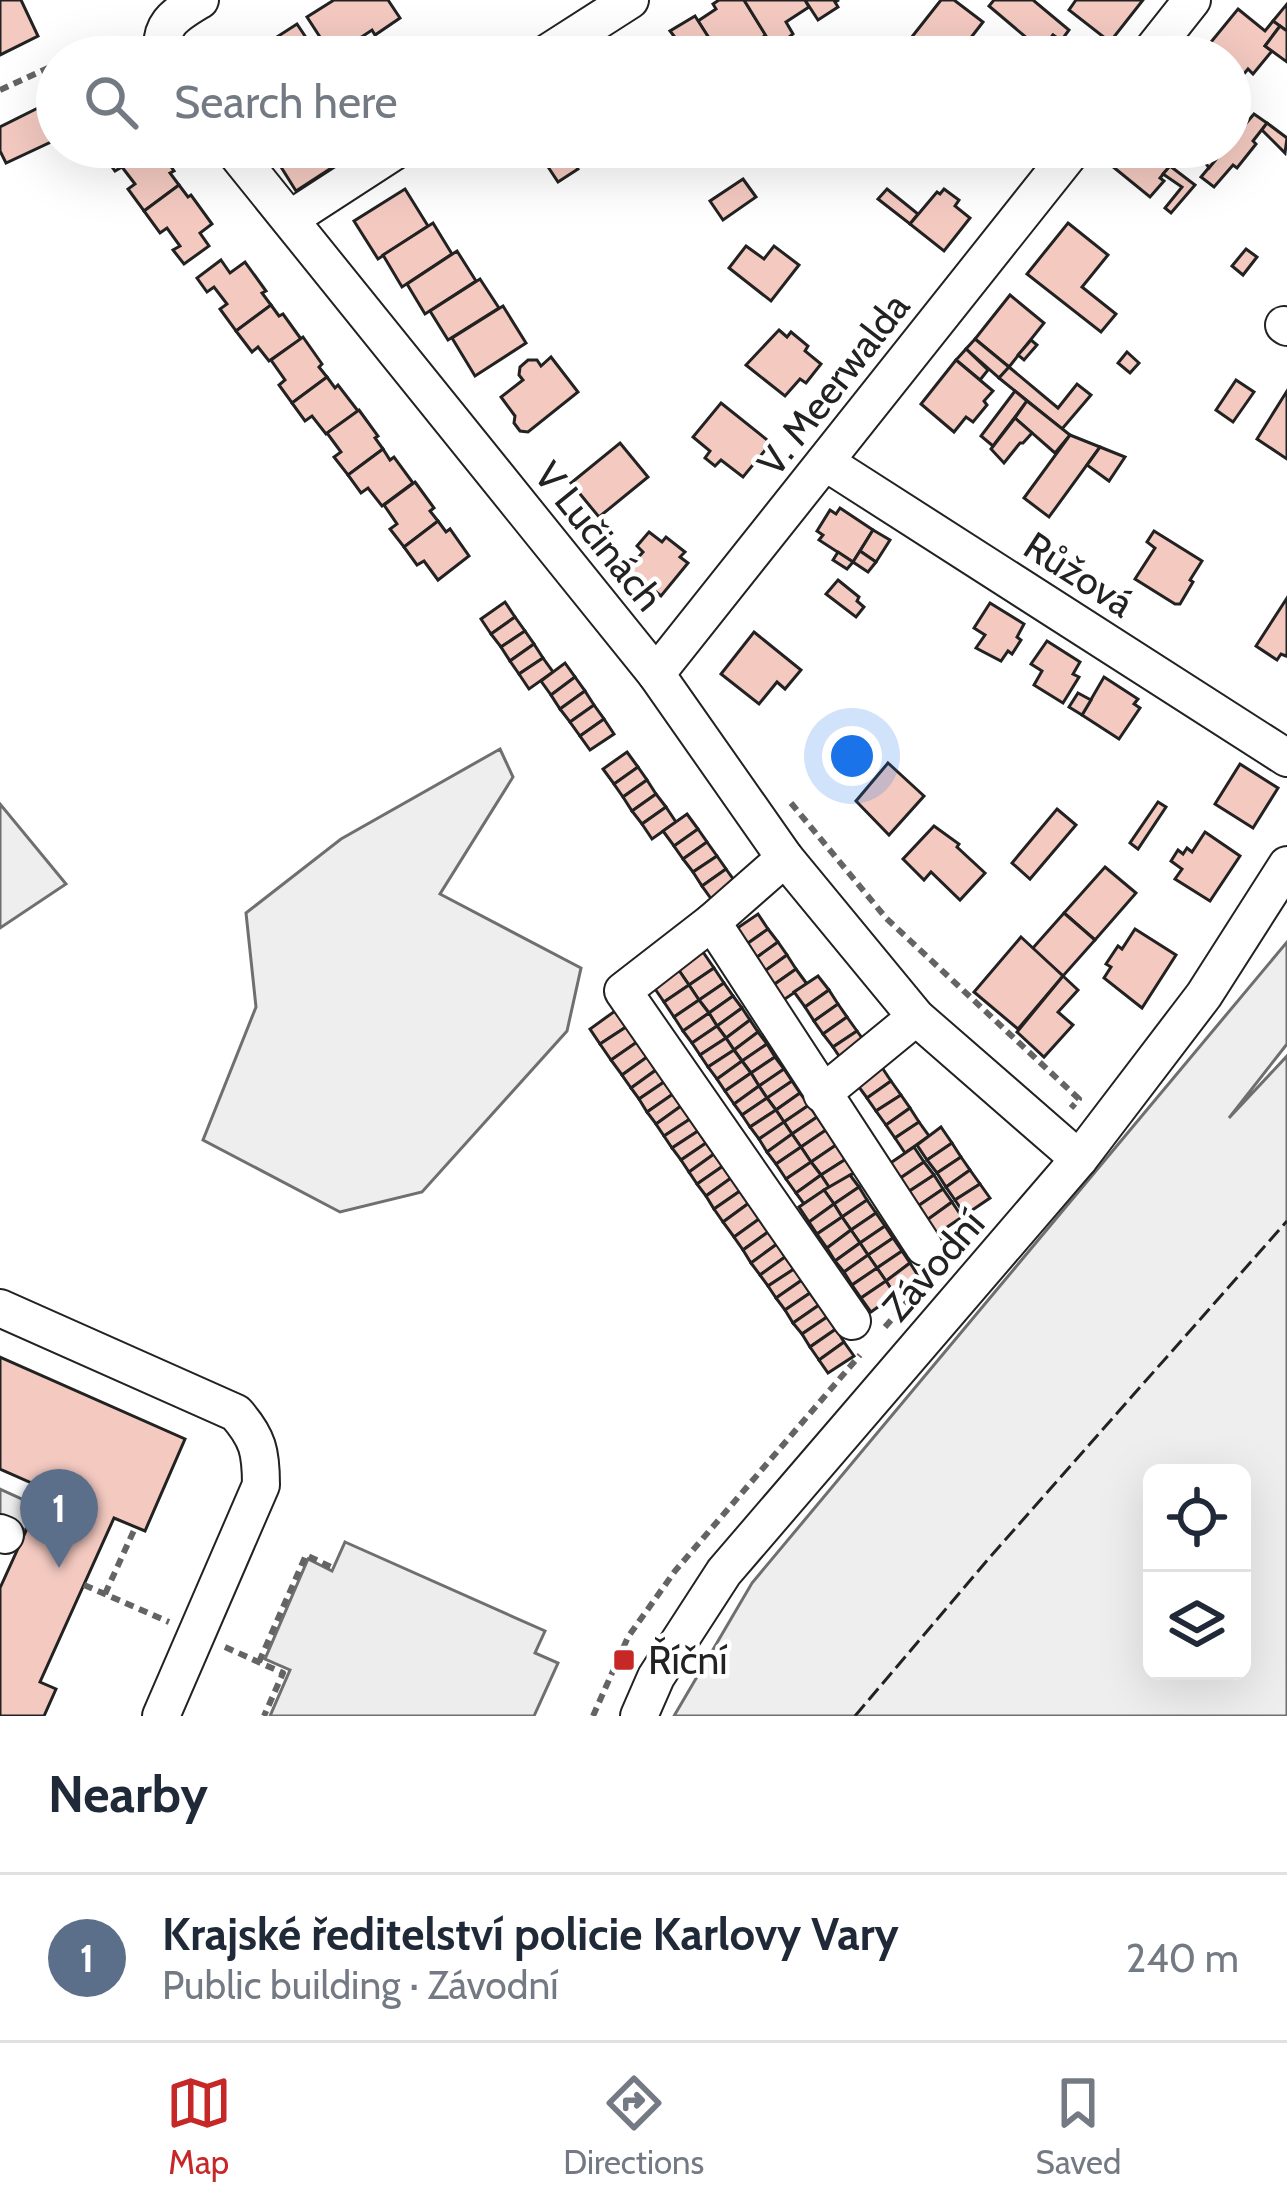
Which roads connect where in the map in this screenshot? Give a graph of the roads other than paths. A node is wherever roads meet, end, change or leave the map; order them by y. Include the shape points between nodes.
1 (200, 0) edge
2 (630, 0) edge
3 (1192, 0) edge
4 (166, 36) edge
5 (574, 36) edge
6 (1164, 36) edge
7 (248, 168) edge
8 (369, 168) edge
9 (1058, 168) edge
10 (290, 219) junction
11 (825, 462) junction
12 (656, 674) junction
13 (1287, 758) edge
14 (785, 858) junction
15 (1287, 865) edge
16 (712, 922) junction
17 (916, 1017) junction
18 (822, 1094) junction
19 (1079, 1159) junction
20 (924, 1247) dead end
21 (0, 1308) edge
22 (853, 1321) dead end
23 (160, 1716) edge
24 (639, 1716) edge

1 - 4 street via 172,17
2 - 5 street
3 - 6 street
7 - 10 street, V Lučinách
8 - 10 street
9 - 11 street, V. Meerwalda
10 - 12 street, V Lučinách
11 - 12 street, V. Meerwalda
11 - 13 street, Růžová
12 - 14 street, V Lučinách
14 - 16 street
14 - 17 street, V Lučinách
15 - 19 street, Závodní via 1204,995
16 - 18 street
16 - 22 street via 623,991
17 - 18 street
17 - 19 street, V Lučinách
18 - 20 street
19 - 24 street, Závodní via 724,1572
21 - 23 street via 236,1413 254,1435 261,1485

